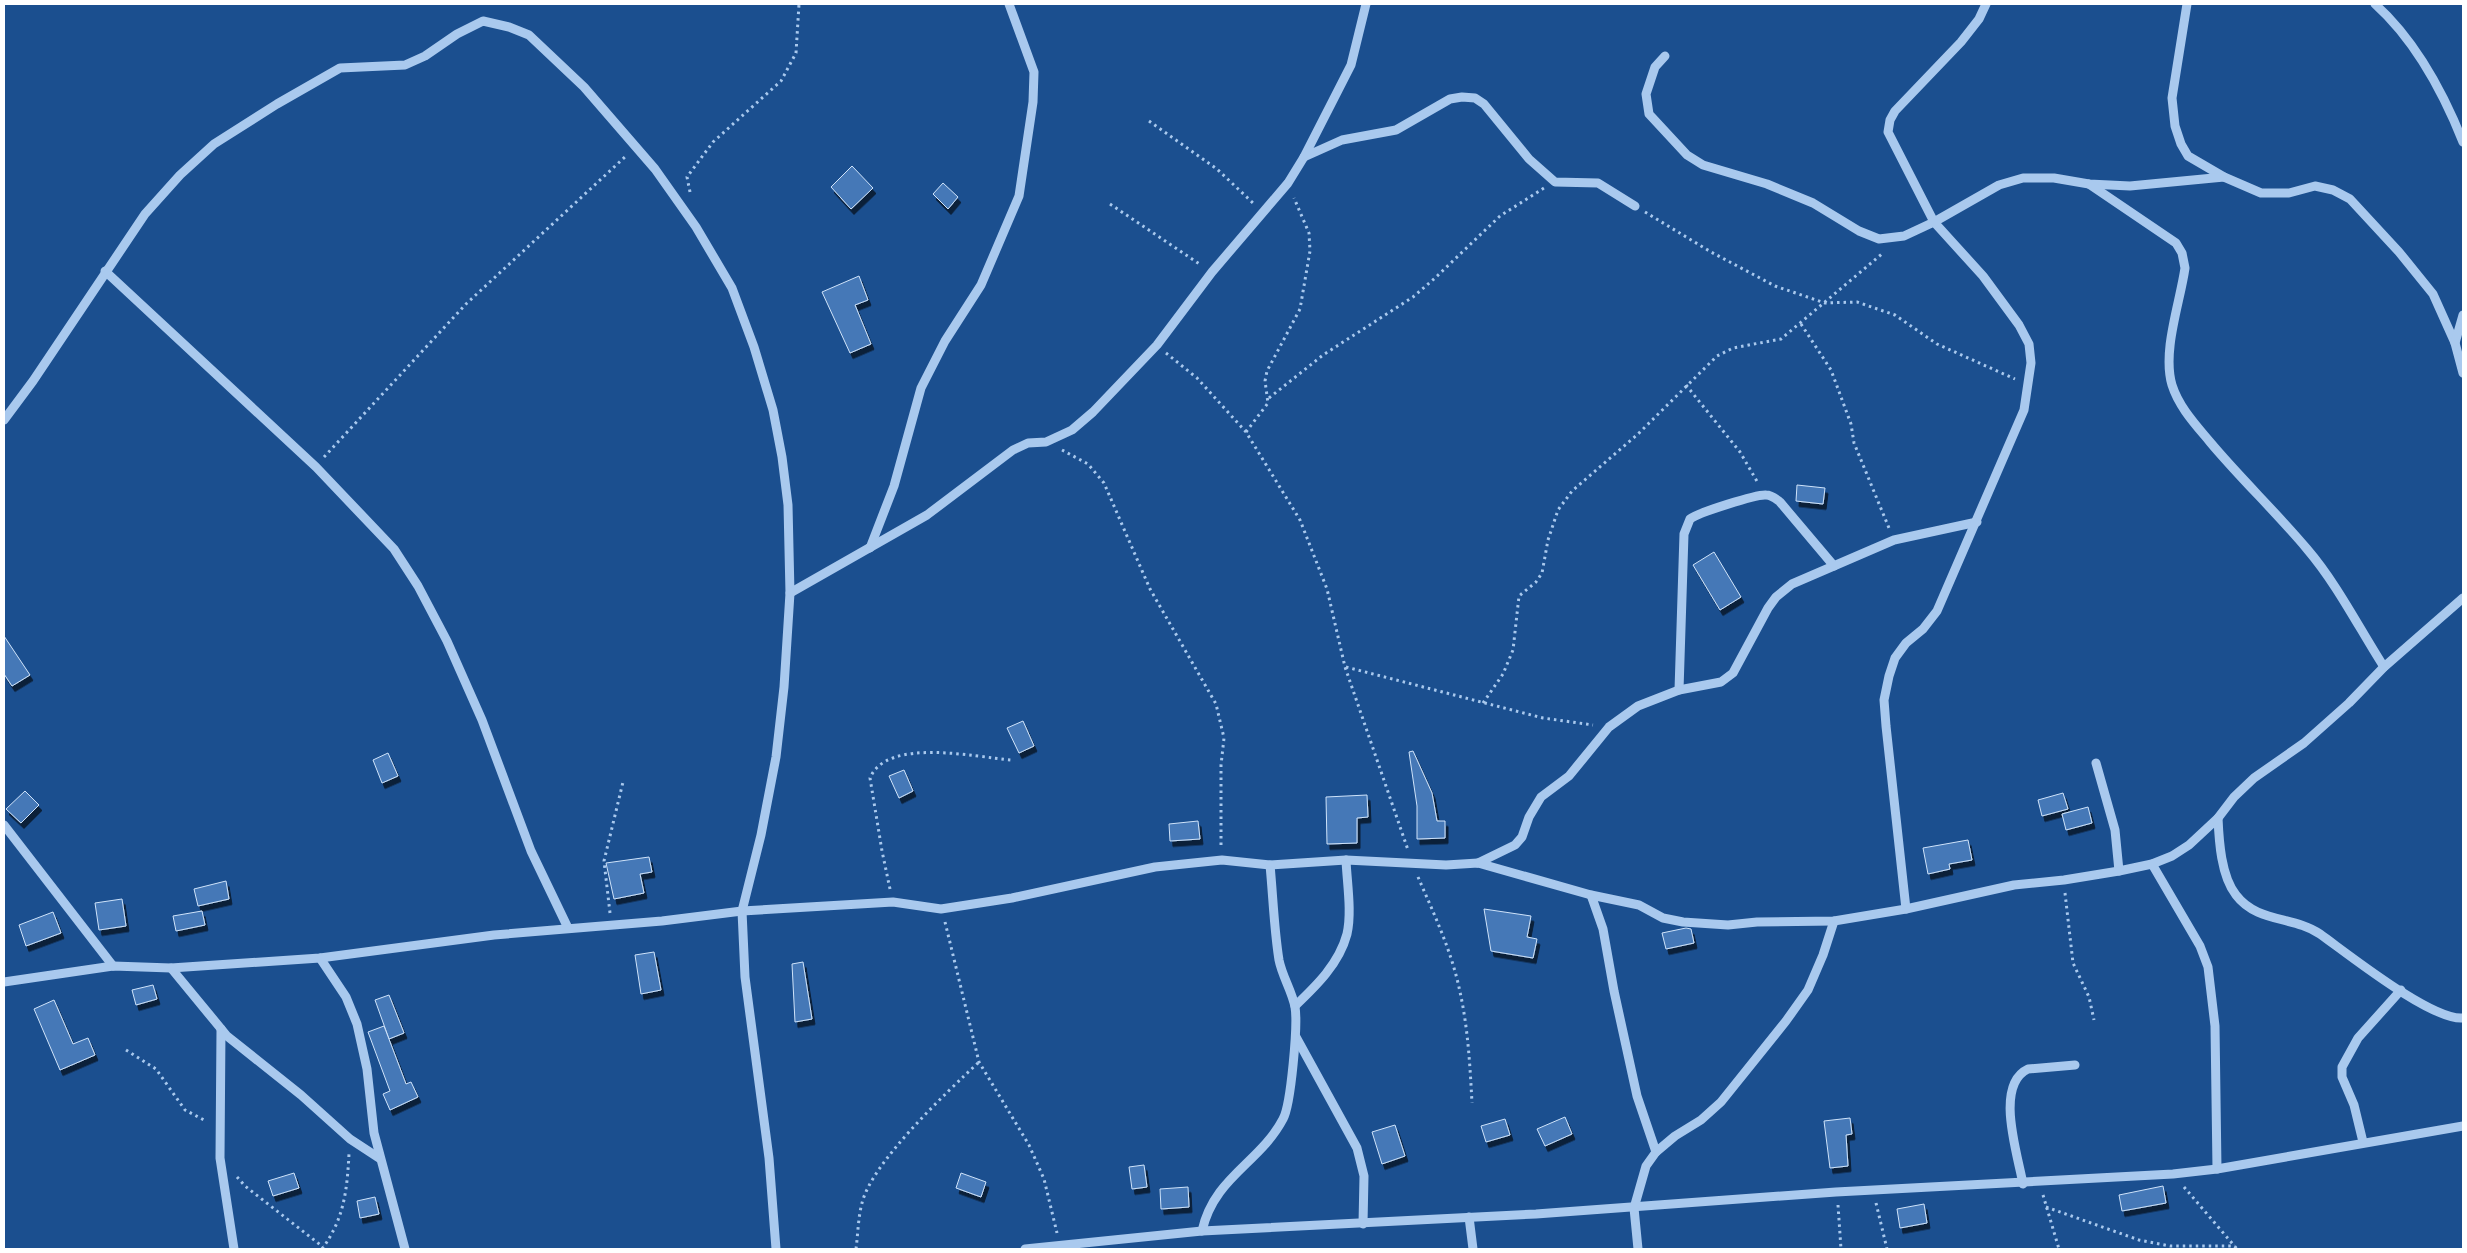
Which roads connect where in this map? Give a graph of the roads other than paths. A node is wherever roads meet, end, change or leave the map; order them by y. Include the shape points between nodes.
1 (1009, 4) edge
2 (1366, 4) edge
3 (1986, 4) edge
4 (2188, 4) edge
5 (2375, 4) edge
6 (1665, 56) dead end
7 (2463, 142) edge
8 (1304, 158) junction
9 (2224, 177) junction
10 (2089, 184) junction
11 (1636, 206) road end
12 (1934, 222) junction
13 (106, 271) junction
14 (2463, 316) edge
15 (2455, 343) junction
16 (2463, 372) edge
17 (4, 420) edge
18 (1977, 522) junction
19 (870, 548) junction
20 (1834, 566) junction
21 (790, 593) junction
22 (2463, 598) edge
23 (2384, 667) junction
24 (1680, 690) junction
25 (2096, 763) dead end
26 (2218, 818) junction
27 (4, 825) edge
28 (1346, 860) junction
29 (1478, 863) junction
30 (2152, 864) junction
31 (1270, 865) junction
32 (2120, 871) junction
33 (1591, 895) junction
34 (1906, 909) junction
35 (742, 911) junction
36 (1834, 921) junction
37 (568, 928) junction
38 (320, 958) junction
39 (113, 966) junction
40 (171, 968) junction
41 (4, 982) edge
42 (2401, 990) junction
43 (1295, 1006) junction
44 (2463, 1018) edge
45 (221, 1029) junction
46 (1296, 1037) junction
47 (2075, 1065) dead end
48 (2463, 1126) edge
49 (2363, 1142) junction
50 (1656, 1152) junction
51 (379, 1158) junction
52 (2217, 1169) junction
53 (2023, 1184) junction
54 (1634, 1208) junction
55 (1469, 1217) junction
56 (1362, 1224) junction
57 (1202, 1231) junction
58 (234, 1249) edge
59 (405, 1249) edge
60 (776, 1249) edge
61 (1025, 1249) edge
62 (1473, 1249) edge
63 (1638, 1249) edge

1 - 19 street via 1034,72 1033,102 1019,196 981,285 945,341 921,388 894,486
2 - 8 street via 1350,65
3 - 12 street via 1967,34 1895,110 1888,126 1888,132
4 - 9 street via 2172,98 2175,126 2188,156
5 - 7 street via 2405,38 2433,78
6 - 12 street via 1655,67 1646,94 1649,114 1687,155 1703,165 1768,184 1813,203 1870,236 1889,239 1904,236
8 - 11 street via 1342,140 1396,130 1450,99 1468,97 1484,104 1528,159 1555,182 1598,183
8 - 19 street via 1288,183 1212,272 1157,345 1093,412 1072,430 1046,442 1028,443 1013,450 927,515
9 - 10 street via 2130,186
9 - 15 street via 2261,192 2289,193 2315,186 2333,190 2350,199 2433,294
10 - 12 street via 2054,178 2011,180
10 - 23 street via 2180,248 2185,268 2169,364 2178,400 2235,471 2308,550
12 - 18 street via 1983,276 2029,344 2030,386 2024,410
13 - 17 street
13 - 21 street via 145,214 214,144 340,68 404,65 483,21 529,35 584,87 655,169 696,227 732,288 773,410 782,457 788,505
13 - 37 street via 316,466 394,549 432,611 482,720 531,851
14 - 15 street
15 - 16 street
18 - 20 street via 1894,540
18 - 34 street via 1937,611 1895,658 1886,692 1889,760
19 - 21 street
20 - 24 street via 1792,584 1776,596 1733,674 1721,682
20 - 24 street via 1780,502 1766,495 1699,513 1688,522 1684,534
21 - 35 street via 776,757
22 - 23 street
23 - 26 street via 2304,743 2254,778
24 - 29 street via 1638,706 1609,727 1568,776 1541,797 1515,845
25 - 32 street via 2115,830
26 - 30 street via 2189,845
26 - 42 street via 2222,861 2235,894 2243,902 2263,915 2311,928
27 - 39 street
28 - 29 street
28 - 31 street
28 - 43 street via 1347,933 1338,956 1321,982
29 - 33 street
30 - 32 street
30 - 52 street via 2200,946 2208,966 2215,1026
31 - 35 street via 1222,860 1155,868 1012,898 941,909 894,902
31 - 43 street via 1280,961
32 - 34 street via 2014,885
33 - 36 street via 1639,905 1663,918 1683,922 1728,925
33 - 50 street via 1603,929 1638,1096
34 - 36 street
35 - 37 street
35 - 60 street via 744,976 769,1158
36 - 50 street via 1808,990 1786,1021 1720,1102
37 - 38 street
38 - 40 street
38 - 51 street via 346,997 357,1024 367,1069 369,1106
39 - 40 street
39 - 41 street
40 - 45 street
42 - 44 street via 2441,1014
42 - 49 street via 2358,1038 2342,1067 2342,1077 2354,1105
43 - 46 street
45 - 51 street via 350,1138
45 - 58 street via 220,1158
46 - 56 street via 1357,1148 1364,1176
46 - 57 street via 1284,1118 1272,1137 1213,1200
47 - 53 street via 2028,1069 2022,1071 2013,1083 2009,1104
48 - 49 street
49 - 52 street
50 - 54 street via 1646,1166
51 - 59 street
52 - 53 street
53 - 54 street via 1836,1192
54 - 55 street
54 - 63 street
55 - 56 street
55 - 62 street
56 - 57 street
57 - 61 street

